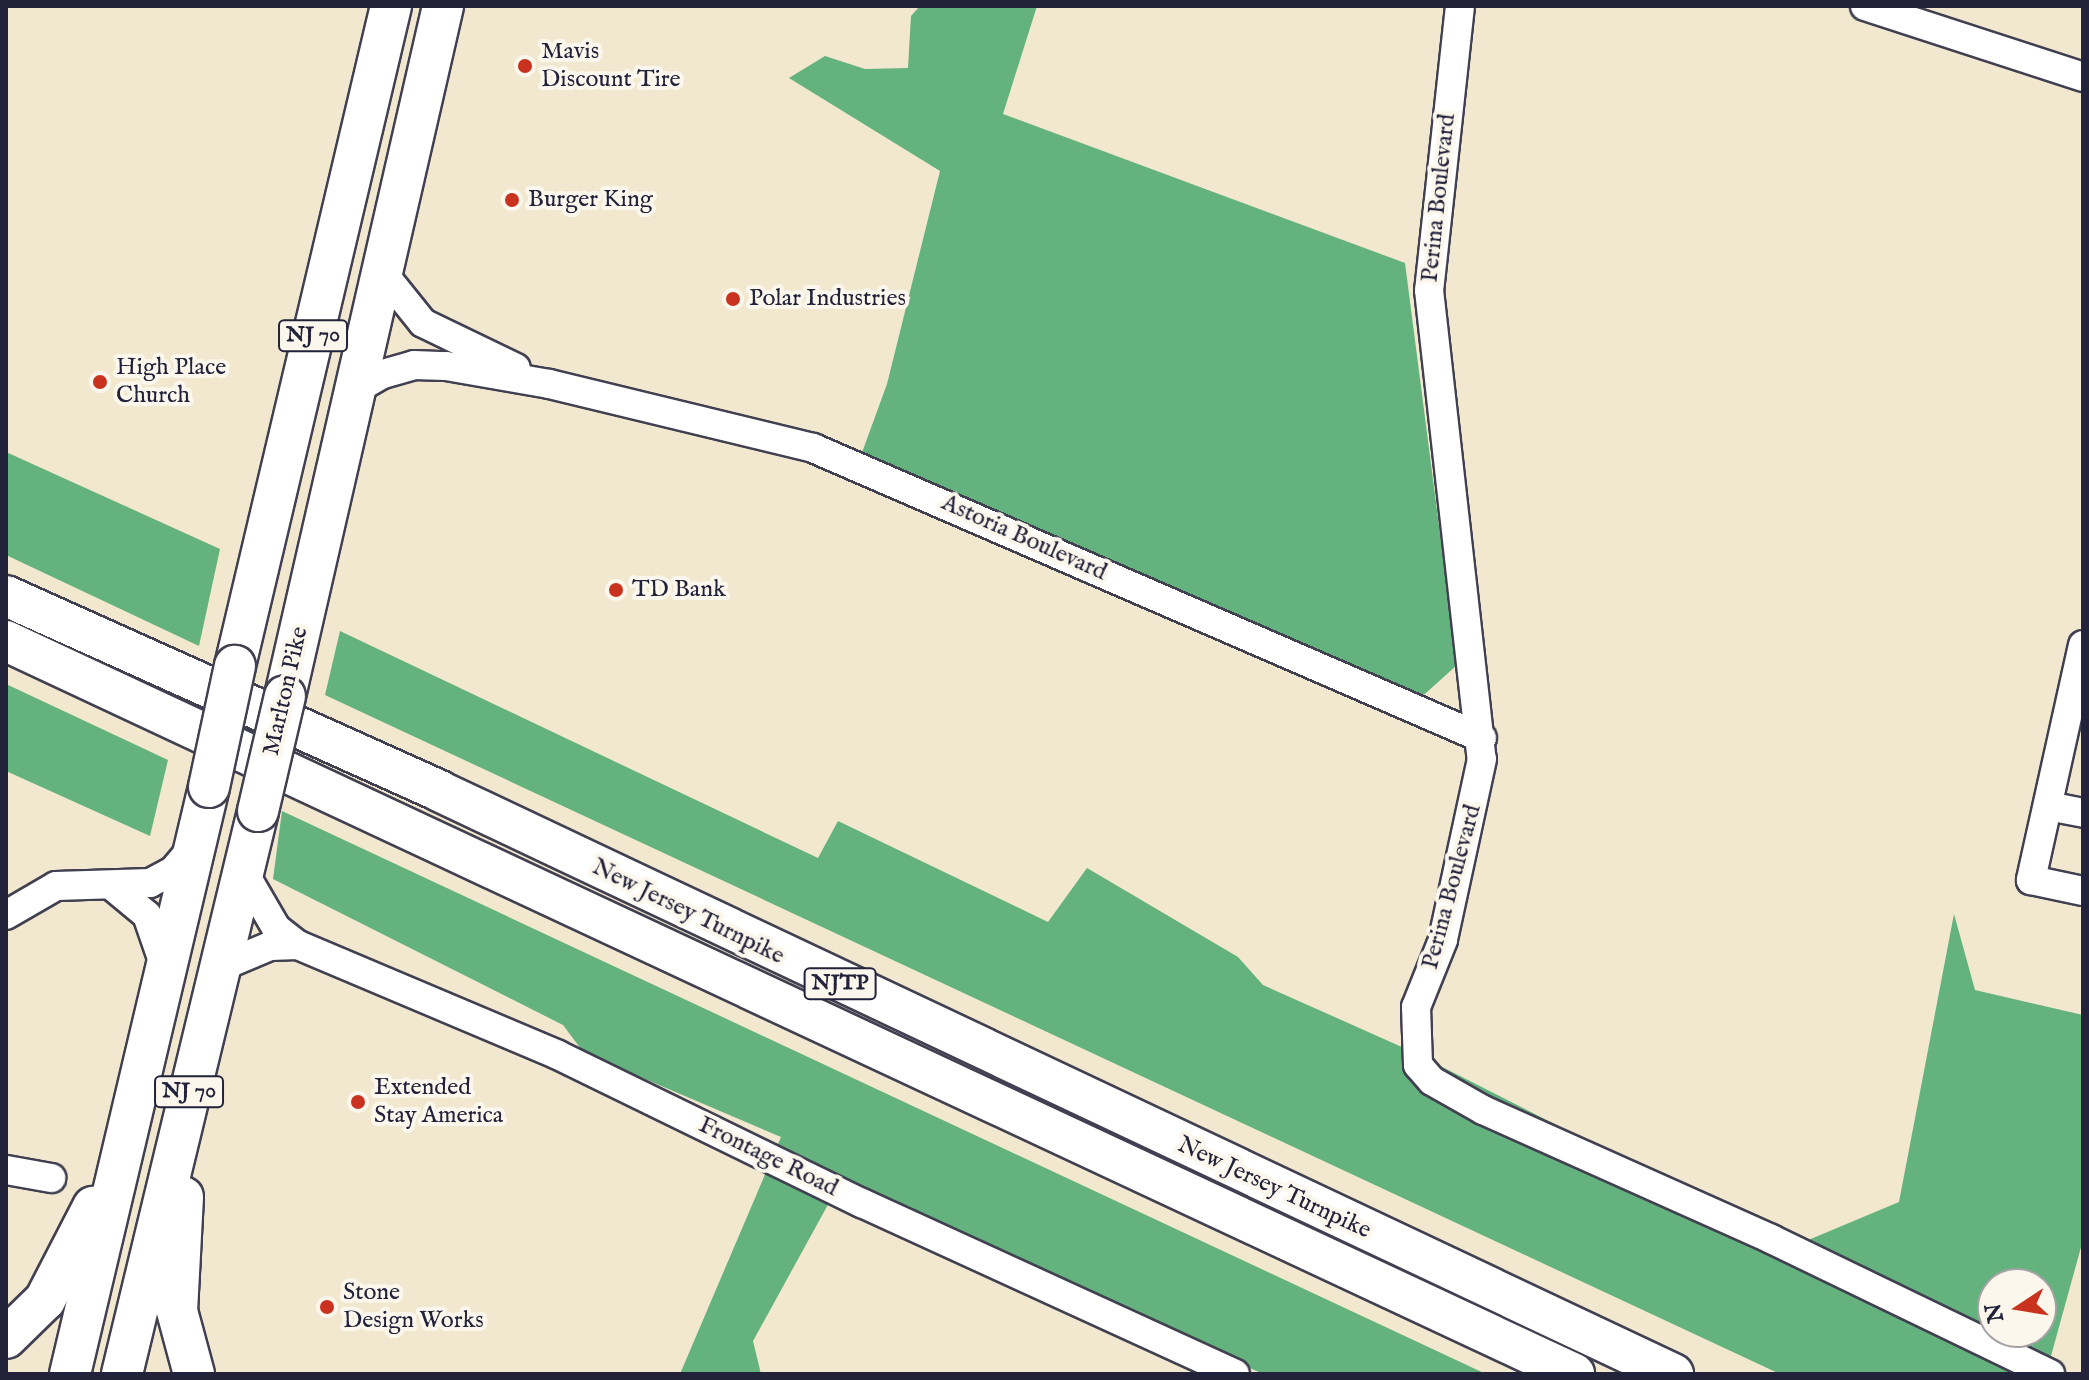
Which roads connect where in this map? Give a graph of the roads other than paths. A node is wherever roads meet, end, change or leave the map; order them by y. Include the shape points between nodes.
1 (391, 6) edge
2 (443, 6) edge
3 (1460, 6) edge
4 (1877, 8) edge
5 (2083, 77) edge
6 (382, 272) junction
7 (549, 384) junction
8 (355, 390) junction
9 (6, 596) edge
10 (6, 641) edge
11 (2083, 645) edge
12 (1482, 738) junction
13 (2048, 806) junction
14 (2083, 813) edge
15 (197, 840) junction
16 (243, 871) junction
17 (112, 886) junction
18 (2083, 891) edge
19 (6, 915) edge
20 (298, 945) junction
21 (220, 967) junction
22 (163, 982) junction
23 (194, 1072) junction
24 (124, 1147) junction
25 (6, 1170) edge
26 (51, 1178) dead end
27 (6, 1338) edge
28 (70, 1374) edge
29 (122, 1374) edge
30 (194, 1374) edge
31 (1235, 1374) edge
32 (1574, 1374) edge
33 (1673, 1374) edge
34 (2050, 1374) edge

1 - 15 highway, NJ 70, bridge
2 - 6 highway, Marlton Pike / NJ 70
3 - 12 street, Perina Boulevard via 1429,290
4 - 5 street
6 - 7 street, Astoria Boulevard via 423,323
6 - 8 highway, Marlton Pike / NJ 70
7 - 8 street, Astoria Boulevard via 414,365
7 - 12 street, Astoria Boulevard via 855,462
8 - 16 highway, Marlton Pike / NJ 70, bridge
9 - 33 highway, New Jersey Turnpike / NJTP via 439,791
10 - 32 highway, New Jersey Turnpike / NJTP
11 - 13 street
12 - 34 street, Perina Boulevard via 1465,852 1443,940 1416,1007 1418,1065 1432,1081
13 - 14 street
13 - 18 street via 2031,880
15 - 17 street via 162,878
15 - 22 highway, NJ 70
16 - 20 street, Frontage Road via 276,928
16 - 21 highway, Marlton Pike / NJ 70
17 - 19 street via 56,886
17 - 22 street via 137,903 151,922 162,951
20 - 21 street via 270,946
20 - 31 street, Frontage Road via 558,1055 862,1203
21 - 23 highway, Marlton Pike / NJ 70
22 - 24 highway, NJ 70
23 - 29 highway, Marlton Pike / NJ 70
23 - 30 highway via 176,1266 177,1311
24 - 27 highway via 59,1277
24 - 28 highway, NJ 70
25 - 26 street

